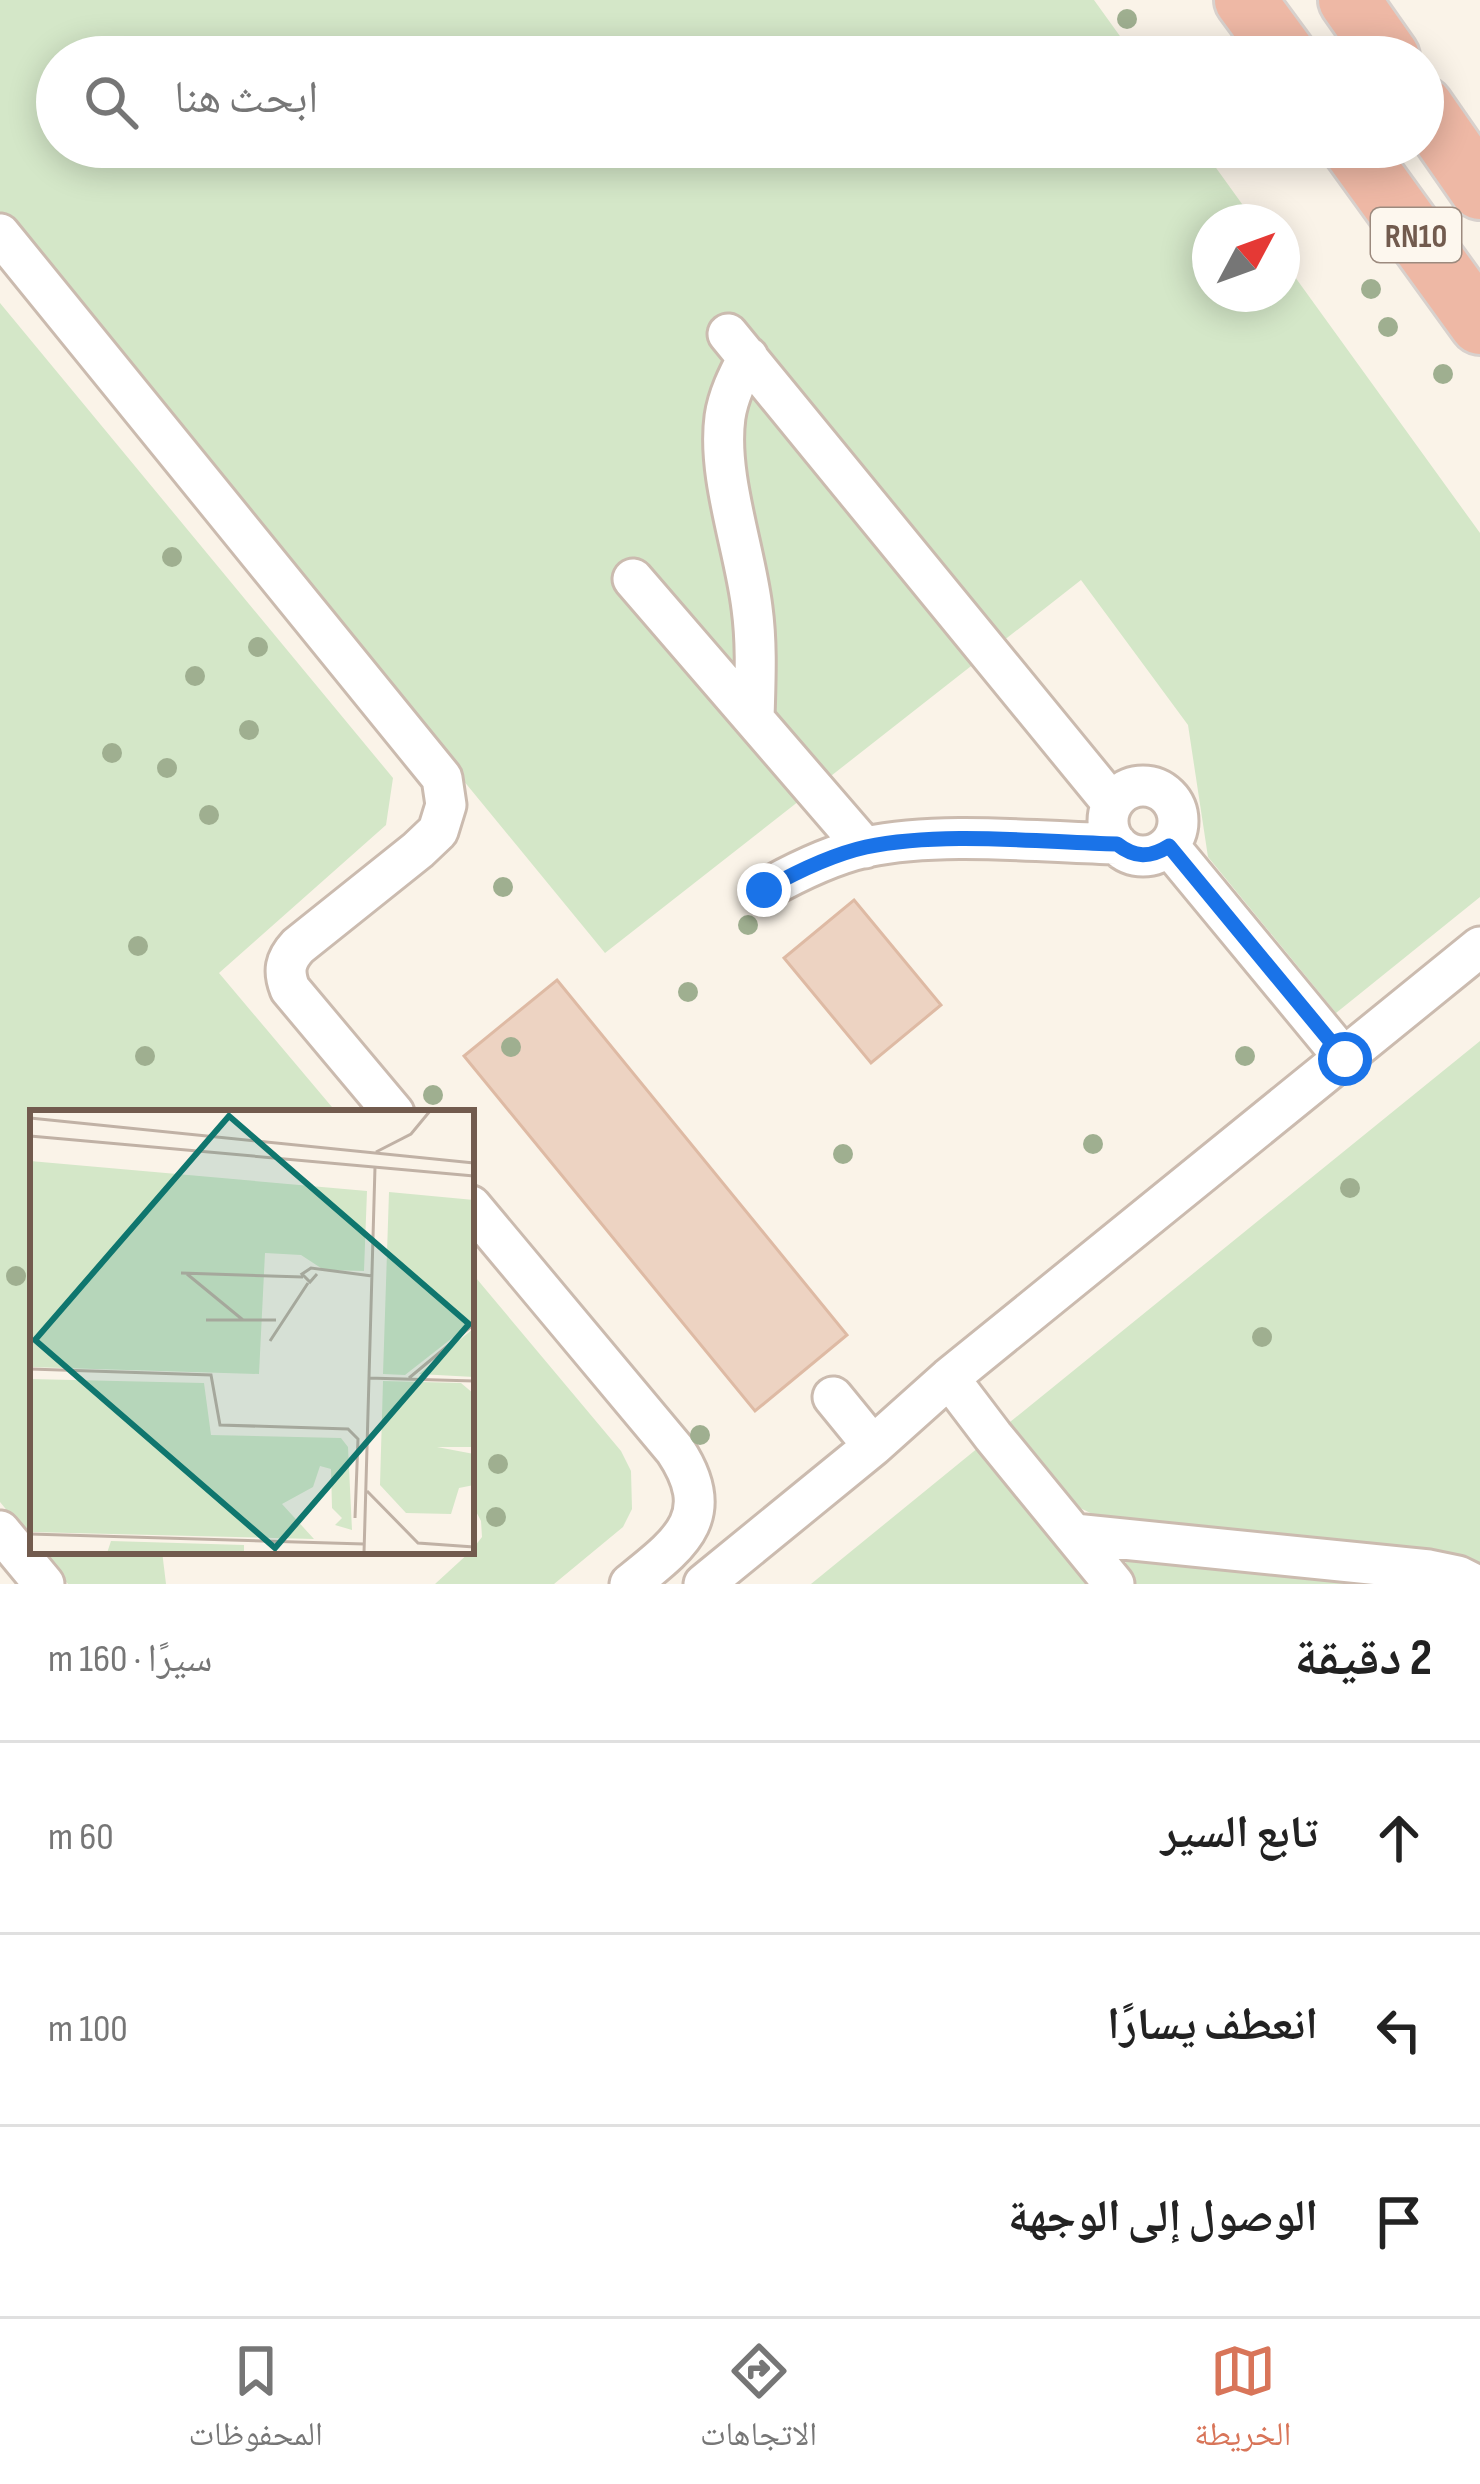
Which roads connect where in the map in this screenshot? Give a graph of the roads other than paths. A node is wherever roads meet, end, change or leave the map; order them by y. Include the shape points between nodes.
1 (1245, 0) edge
2 (1349, 0) edge
3 (1272, 36) edge
4 (1374, 36) edge
5 (1444, 137) edge
6 (1367, 168) edge
7 (1480, 189) edge
8 (0, 234) edge
9 (1480, 324) edge
10 (632, 579) dead end
11 (754, 719) junction
12 (1112, 803) junction
13 (1117, 844) junction
14 (1169, 846) junction
15 (865, 848) junction
16 (764, 890) dead end
17 (1480, 947) edge
18 (1345, 1059) junction
19 (392, 1110) edge
20 (474, 1210) edge
21 (949, 1378) junction
22 (832, 1397) dead end
23 (873, 1446) junction
24 (0, 1531) edge
25 (1074, 1534) junction
26 (44, 1584) edge
27 (630, 1584) edge
28 (704, 1584) edge
29 (1114, 1584) edge
30 (1474, 1584) edge

1 - 3 highway
2 - 4 highway
5 - 7 highway, RN10
6 - 9 highway, RN10
8 - 19 lane via 442,778 446,805 438,831 298,946 285,966 290,988
10 - 11 lane
11 - 12 lane via 753,612 723,446 738,346
11 - 15 lane
12 - 13 lane via 1109,832
12 - 14 lane via 1136,785 1165,793 1179,818
13 - 14 lane via 1143,856
13 - 15 lane via 949,840
14 - 18 lane
15 - 16 lane
17 - 18 lane
18 - 21 lane
20 - 27 lane via 688,1470 692,1517 682,1539
21 - 23 lane
21 - 25 lane
22 - 23 lane
23 - 28 lane
24 - 26 lane
25 - 29 lane
25 - 30 lane via 1429,1570

